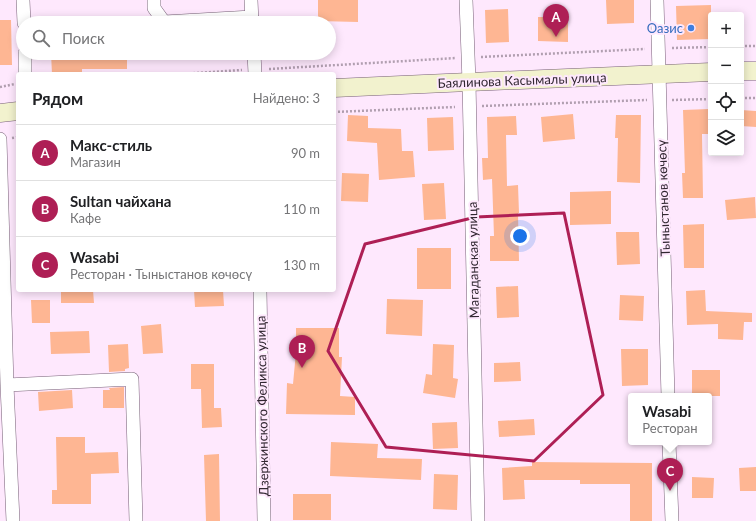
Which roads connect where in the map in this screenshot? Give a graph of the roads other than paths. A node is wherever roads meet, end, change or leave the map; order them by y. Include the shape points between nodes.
1 (23, 0) edge
2 (154, 0) edge
3 (251, 0) edge
4 (466, 0) edge
5 (656, 0) edge
6 (24, 16) edge
7 (160, 16) edge
8 (252, 16) edge
9 (25, 60) edge
10 (254, 60) edge
11 (744, 71) edge
12 (756, 71) edge
13 (25, 72) edge
14 (255, 72) edge
15 (708, 72) edge
16 (659, 74) junction
17 (469, 82) junction
18 (336, 88) edge
19 (16, 111) edge
20 (0, 114) edge
21 (0, 139) edge
22 (260, 292) edge
23 (6, 385) junction
24 (668, 393) edge
25 (670, 445) edge
26 (5, 448) edge
27 (13, 521) edge
28 (136, 521) edge
29 (264, 521) edge
30 (478, 521) edge
31 (672, 521) edge

1 - 6 street
2 - 7 street via 154,8
3 - 8 street
4 - 17 street, Магаданская улица
5 - 16 street, Тыныстанов көчөсү
9 - 13 street
10 - 14 street
11 - 12 main road
15 - 16 main road, Баялинова Касымалы улица
16 - 17 main road, Баялинова Касымалы улица
16 - 24 street, Тыныстанов көчөсү
17 - 18 main road, Баялинова Касымалы улица
17 - 30 street, Магаданская улица
19 - 20 main road
21 - 23 street
22 - 29 street, Дзержинского Феликса улица
23 - 26 street
23 - 28 street via 132,379
25 - 31 street
26 - 27 street

